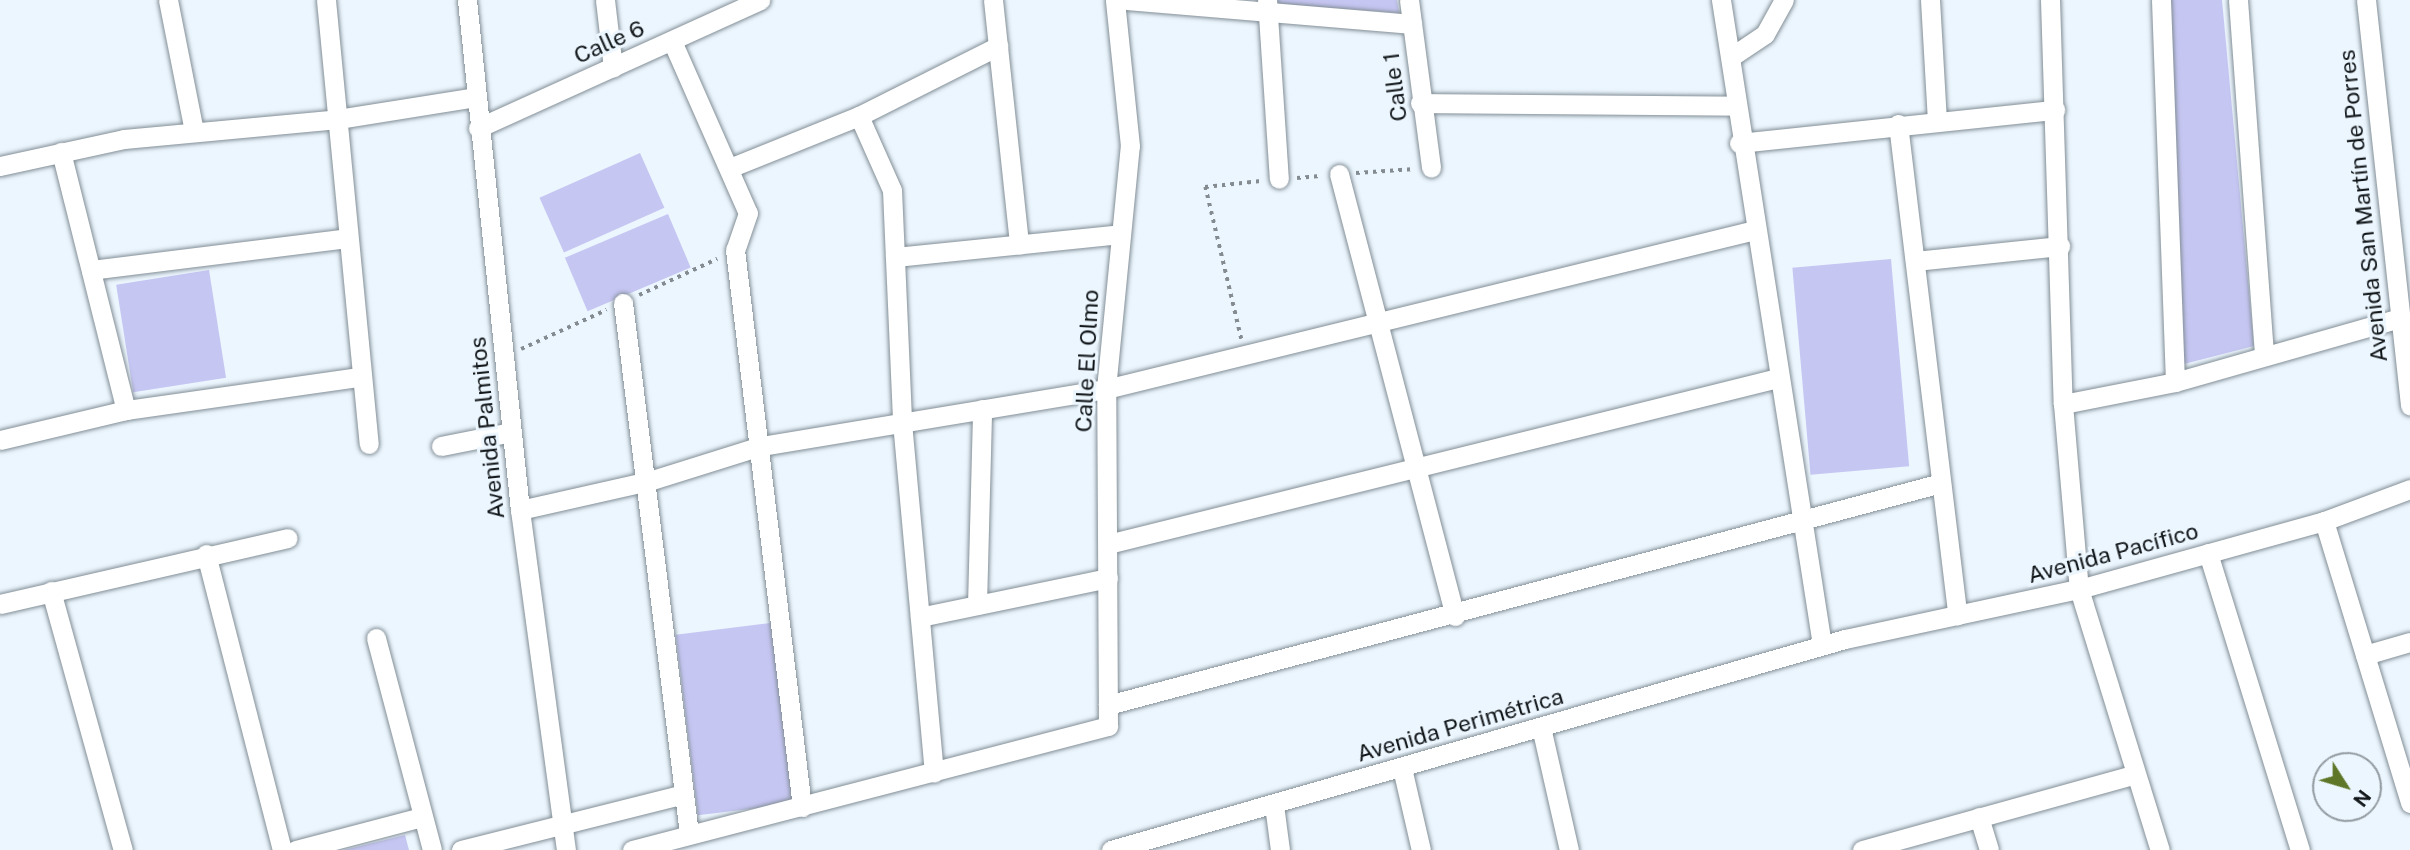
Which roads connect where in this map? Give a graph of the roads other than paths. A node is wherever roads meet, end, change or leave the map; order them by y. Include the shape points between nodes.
1 (168, 0) edge
2 (326, 0) edge
3 (467, 0) edge
4 (605, 0) edge
5 (760, 0) edge
6 (993, 0) edge
7 (1115, 0) edge
8 (1127, 0) edge
9 (1409, 0) edge
10 (1721, 0) edge
11 (1784, 0) edge
12 (1930, 0) edge
13 (2050, 0) edge
14 (2161, 0) edge
15 (2238, 0) edge
16 (2366, 0) edge
17 (1268, 8) edge
18 (1412, 24) junction
19 (672, 41) junction
20 (998, 46) junction
21 (1731, 57) junction
22 (613, 68) junction
23 (475, 97) junction
24 (1420, 103) junction
25 (1735, 106) junction
26 (2054, 110) junction
27 (859, 116) junction
28 (338, 119) junction
29 (1937, 120) junction
30 (1898, 124) junction
31 (478, 128) junction
32 (194, 131) junction
33 (1739, 143) junction
34 (61, 152) junction
35 (0, 166) edge
36 (732, 167) junction
37 (1431, 168) road end
38 (1339, 174) road end
39 (1279, 179) road end
40 (1755, 230) junction
41 (1121, 234) junction
42 (348, 238) junction
43 (1019, 245) junction
44 (2060, 246) junction
45 (895, 257) junction
46 (1915, 261) junction
47 (91, 270) junction
48 (623, 303) dead end
49 (2399, 317) junction
50 (1374, 323) junction
51 (2264, 356) junction
52 (359, 377) junction
53 (1778, 377) junction
54 (2175, 382) junction
55 (1106, 389) junction
56 (2063, 404) junction
57 (2410, 406) edge
58 (982, 409) junction
59 (126, 410) junction
60 (902, 422) junction
61 (512, 432) junction
62 (0, 440) edge
63 (369, 444) dead end
64 (441, 446) dead end
65 (761, 446) junction
66 (1413, 464) junction
67 (649, 481) junction
68 (1941, 483) junction
69 (2410, 489) edge
70 (520, 510) junction
71 (2324, 521) junction
72 (1800, 524) junction
73 (288, 538) dead end
74 (1108, 544) junction
75 (2208, 553) junction
76 (206, 554) junction
77 (1108, 578) junction
78 (2079, 589) junction
79 (51, 591) junction
80 (0, 604) edge
81 (977, 605) junction
82 (1957, 615) junction
83 (1455, 616) junction
84 (920, 617) junction
85 (376, 638) dead end
86 (2410, 642) edge
87 (1822, 645) junction
88 (2365, 654) junction
89 (1108, 705) junction
90 (1541, 727) junction
91 (1402, 768) junction
92 (2405, 768) edge
93 (934, 773) junction
94 (2136, 774) junction
95 (684, 794) junction
96 (2410, 803) edge
97 (1274, 805) junction
98 (802, 807) junction
99 (422, 817) junction
100 (1979, 817) junction
101 (562, 821) junction
102 (689, 834) junction
103 (1140, 847) edge
104 (123, 850) edge
105 (282, 850) edge
106 (296, 850) edge
107 (432, 850) edge
108 (461, 850) edge
109 (566, 850) edge
110 (632, 850) edge
111 (1111, 850) edge
112 (1280, 850) edge
113 (1421, 850) edge
114 (1569, 850) edge
115 (1862, 850) edge
116 (1989, 850) edge
117 (2160, 850) edge
118 (2300, 850) edge

1 - 32 street
2 - 28 street
3 - 23 street, Avenida Palmitos
4 - 22 street
5 - 19 street, Calle 6
6 - 20 street
7 - 41 street, Calle El Olmo via 1130,146
8 - 17 street
9 - 18 street, Calle 1
10 - 21 street
11 - 21 street via 1765,34
12 - 29 street
13 - 26 street
14 - 54 street
15 - 51 street
16 - 49 street, Avenida San Martín de Porres
17 - 18 street
17 - 39 street
18 - 24 street, Calle 1
19 - 22 street, Calle 6
19 - 36 street
20 - 27 street
20 - 43 street
21 - 25 street
22 - 31 street, Calle 6
23 - 28 street
23 - 31 street, Avenida Palmitos
24 - 25 street
24 - 37 street, Calle 1
25 - 33 street
26 - 29 street
26 - 44 street
27 - 36 street
27 - 45 street via 891,190
28 - 32 street
28 - 42 street
29 - 30 street
30 - 33 street
30 - 46 street
31 - 61 street, Avenida Palmitos
32 - 34 street
33 - 40 street
34 - 35 street
34 - 47 street
36 - 65 street via 748,214 735,250
38 - 50 street
40 - 50 street
40 - 53 street
41 - 43 street
41 - 55 street, Calle El Olmo
42 - 47 street
42 - 52 street
43 - 45 street
44 - 46 street
44 - 56 street
45 - 60 street
46 - 68 street
47 - 59 street
48 - 67 street
49 - 51 street
49 - 57 street, Avenida San Martín de Porres
50 - 55 street
50 - 66 street
51 - 54 street
52 - 59 street
52 - 63 street
53 - 66 street
53 - 72 street
54 - 56 street
55 - 58 street
55 - 74 street, Calle El Olmo
56 - 78 street
58 - 60 street
58 - 81 street
59 - 62 street
60 - 65 street
60 - 84 street
61 - 64 street
61 - 70 street, Avenida Palmitos
65 - 67 street
65 - 98 street
66 - 74 street
66 - 83 street
67 - 70 street
67 - 95 street
68 - 72 street
68 - 82 street
69 - 71 street, Avenida Pacífico
70 - 101 street, Avenida Palmitos
71 - 75 street, Avenida Pacífico
71 - 88 street
72 - 83 street
72 - 87 street
73 - 76 street
74 - 77 street, Calle El Olmo
75 - 78 street, Avenida Pacífico
75 - 118 street
76 - 79 street
76 - 105 street
77 - 81 street
77 - 89 street, Calle El Olmo
78 - 82 street, Avenida Pacífico
78 - 94 street
79 - 80 street
79 - 104 street
81 - 84 street
82 - 87 street, Avenida Pacífico
83 - 89 street
84 - 93 street
85 - 99 street
86 - 88 street
87 - 90 street, Avenida Perimétrica
88 - 92 street
89 - 93 street, Calle El Olmo via 1108,726
90 - 91 street, Avenida Perimétrica
90 - 114 street
91 - 97 street, Avenida Perimétrica
91 - 113 street
92 - 96 street
93 - 98 street
94 - 100 street
94 - 117 street
95 - 101 street
95 - 102 street
97 - 103 street, Avenida Perimétrica
97 - 112 street
98 - 102 street
99 - 106 street
99 - 107 street
100 - 115 street
100 - 116 street
101 - 108 street
101 - 109 street, Avenida Palmitos
102 - 110 street
103 - 111 street, Avenida Perimétrica

